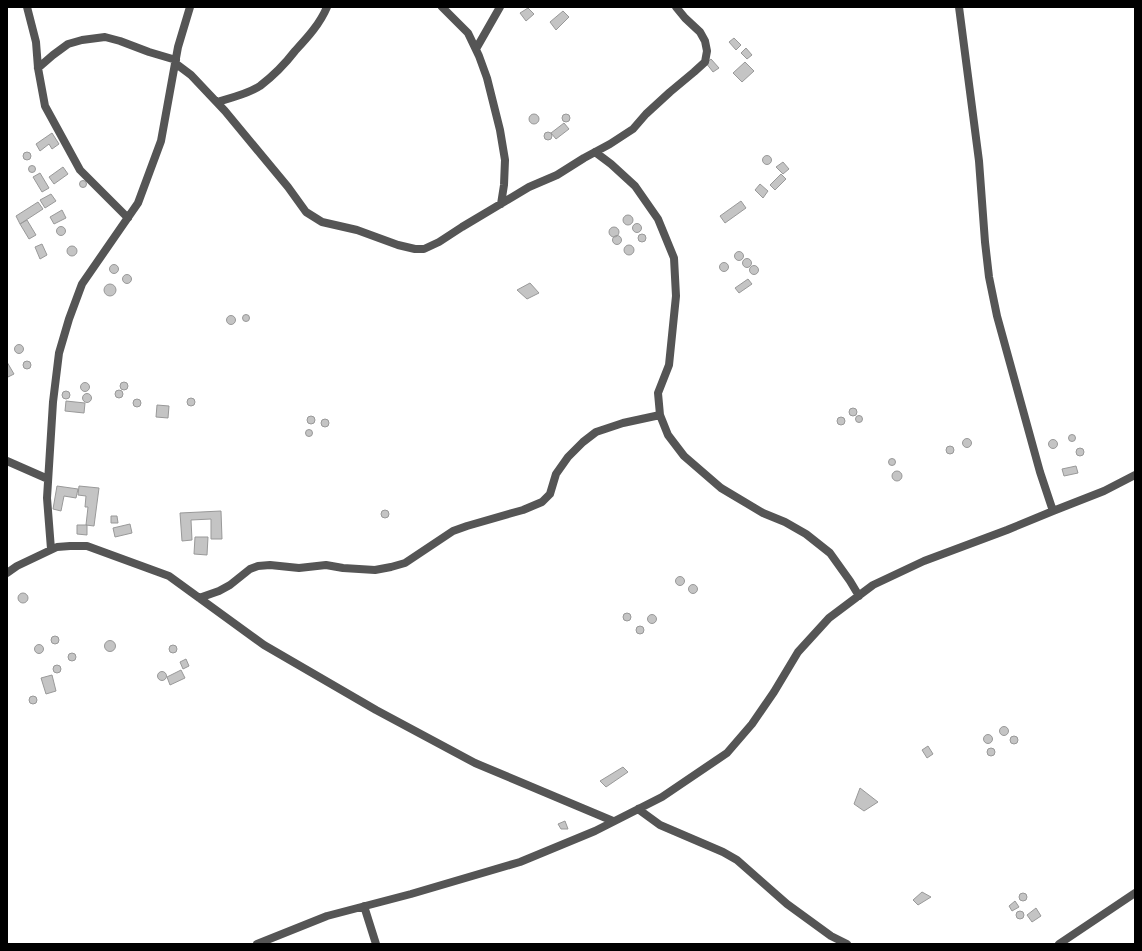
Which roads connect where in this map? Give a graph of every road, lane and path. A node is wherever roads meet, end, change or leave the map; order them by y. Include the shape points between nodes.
1 (27, 7) edge
2 (190, 7) edge
3 (327, 7) edge
4 (442, 7) edge
5 (500, 7) edge
6 (676, 7) edge
7 (959, 7) edge
8 (476, 49) junction
9 (175, 61) junction
10 (38, 68) junction
11 (218, 102) junction
12 (595, 152) junction
13 (501, 204) junction
14 (128, 218) junction
15 (660, 415) junction
16 (7, 460) edge
17 (1135, 475) edge
18 (48, 480) junction
19 (1053, 511) junction
20 (51, 549) junction
21 (7, 572) edge
22 (859, 596) junction
23 (199, 598) junction
24 (638, 809) junction
25 (613, 821) junction
26 (1135, 893) edge
27 (364, 906) junction
28 (257, 944) edge
29 (376, 944) edge
30 (846, 944) edge
31 (1059, 944) edge

1 - 10 street via 36,42
2 - 9 street
3 - 11 street via 313,31 285,63 260,86
4 - 8 street via 468,33
5 - 8 street
6 - 12 street via 705,40 705,62 632,129
7 - 19 street via 979,161 989,277 997,316
8 - 13 street via 487,78 505,160
9 - 10 street via 105,37 68,44
9 - 11 street
9 - 14 street via 161,140 138,203
10 - 14 street via 45,106 80,170
11 - 13 street via 306,212 322,222 415,249 439,242
12 - 13 street via 558,175 529,187
12 - 15 street via 635,186 658,219 674,258 676,296 669,365 658,392
14 - 18 street via 82,284 69,319 60,354 53,402
15 - 22 street via 668,435 684,456 721,488 806,534 830,553
15 - 23 street via 596,432 568,457 556,474 550,494 542,502 534,507 453,531 405,563 374,570 326,565 299,568 258,566 219,591
16 - 18 street
17 - 19 street via 1104,491
18 - 20 street
19 - 22 street via 924,561 873,585
20 - 21 street
20 - 23 street via 87,546 169,576
22 - 24 street via 830,618 798,652 752,724 727,753 662,798
23 - 25 street via 264,645 431,740 475,763
24 - 25 street
24 - 30 street via 660,825 737,860 787,904
25 - 27 street via 520,862
26 - 31 street
27 - 28 street via 327,916
27 - 29 street

